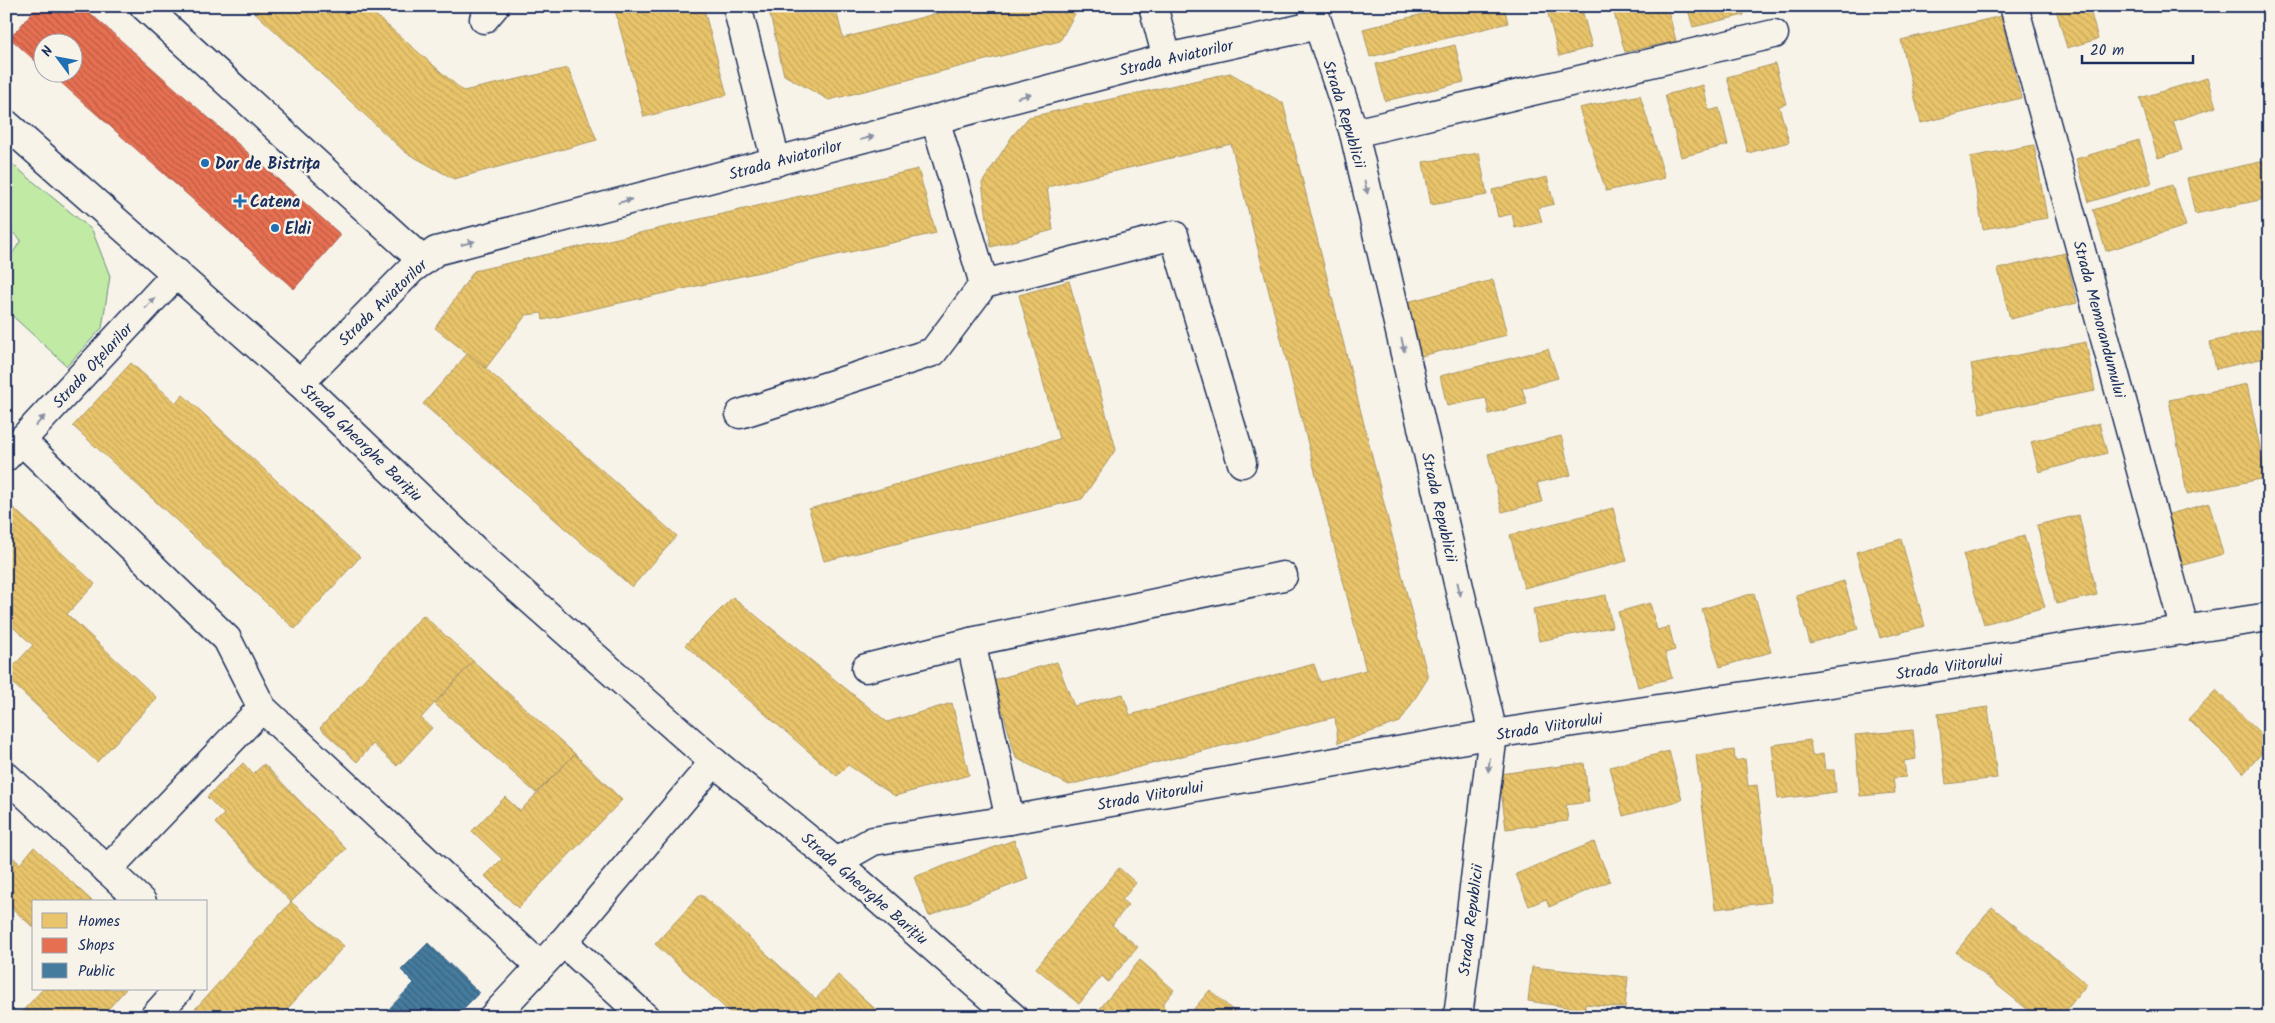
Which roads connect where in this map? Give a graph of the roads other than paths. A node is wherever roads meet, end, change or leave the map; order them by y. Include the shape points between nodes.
1 (144, 6) edge
2 (737, 6) edge
3 (1153, 6) edge
4 (2014, 6) edge
5 (1315, 15) edge
6 (1774, 34) dead end
7 (1167, 58) junction
8 (935, 120) junction
9 (6, 124) edge
10 (1354, 132) junction
11 (776, 162) junction
12 (423, 261) junction
13 (177, 273) junction
14 (984, 284) junction
15 (300, 382) junction
16 (740, 414) dead end
17 (14, 449) edge
18 (1242, 463) dead end
19 (1283, 576) dead end
20 (2269, 617) edge
21 (2185, 631) junction
22 (971, 642) junction
23 (866, 668) dead end
24 (262, 708) junction
25 (1493, 734) junction
26 (714, 762) junction
27 (6, 776) edge
28 (1010, 820) junction
29 (836, 862) junction
30 (107, 870) junction
31 (140, 900) edge
32 (562, 942) junction
33 (540, 966) junction
34 (178, 990) edge
35 (154, 1017) edge
36 (493, 1017) edge
37 (645, 1017) edge
38 (1013, 1017) edge
39 (1458, 1017) edge

1 - 12 street
2 - 11 street
3 - 7 street
4 - 21 street, Strada Memorandumului
5 - 7 street, Strada Aviatorilor
5 - 10 street, Strada Republicii
6 - 10 street
8 -> 7 street, Strada Aviatorilor
11 -> 8 street, Strada Aviatorilor
8 - 14 street
9 - 13 street, Strada Gheorghe Barițiu
10 -> 25 street, Strada Republicii
12 -> 11 street, Strada Aviatorilor via 436,251
12 - 15 street, Strada Aviatorilor
13 - 15 street, Strada Gheorghe Barițiu
17 -> 13 street, Strada Oțelarilor
14 - 16 street via 933,352
14 - 18 street via 1174,235
15 - 26 street, Strada Gheorghe Barițiu via 481,556
17 - 24 street via 227,639
19 - 22 street
20 - 21 street, Strada Viitorului
21 - 25 street, Strada Viitorului
22 - 23 street
22 - 28 street
24 - 30 street
24 - 33 street
25 - 28 street, Strada Viitorului
25 -> 39 street, Strada Republicii
26 - 29 street, Strada Gheorghe Barițiu
26 - 32 street
27 - 30 street
28 - 29 street, Strada Viitorului via 874,841
29 - 38 street, Strada Gheorghe Barițiu
30 - 31 street
32 - 33 street
32 - 37 street
33 - 36 street
34 - 35 street

